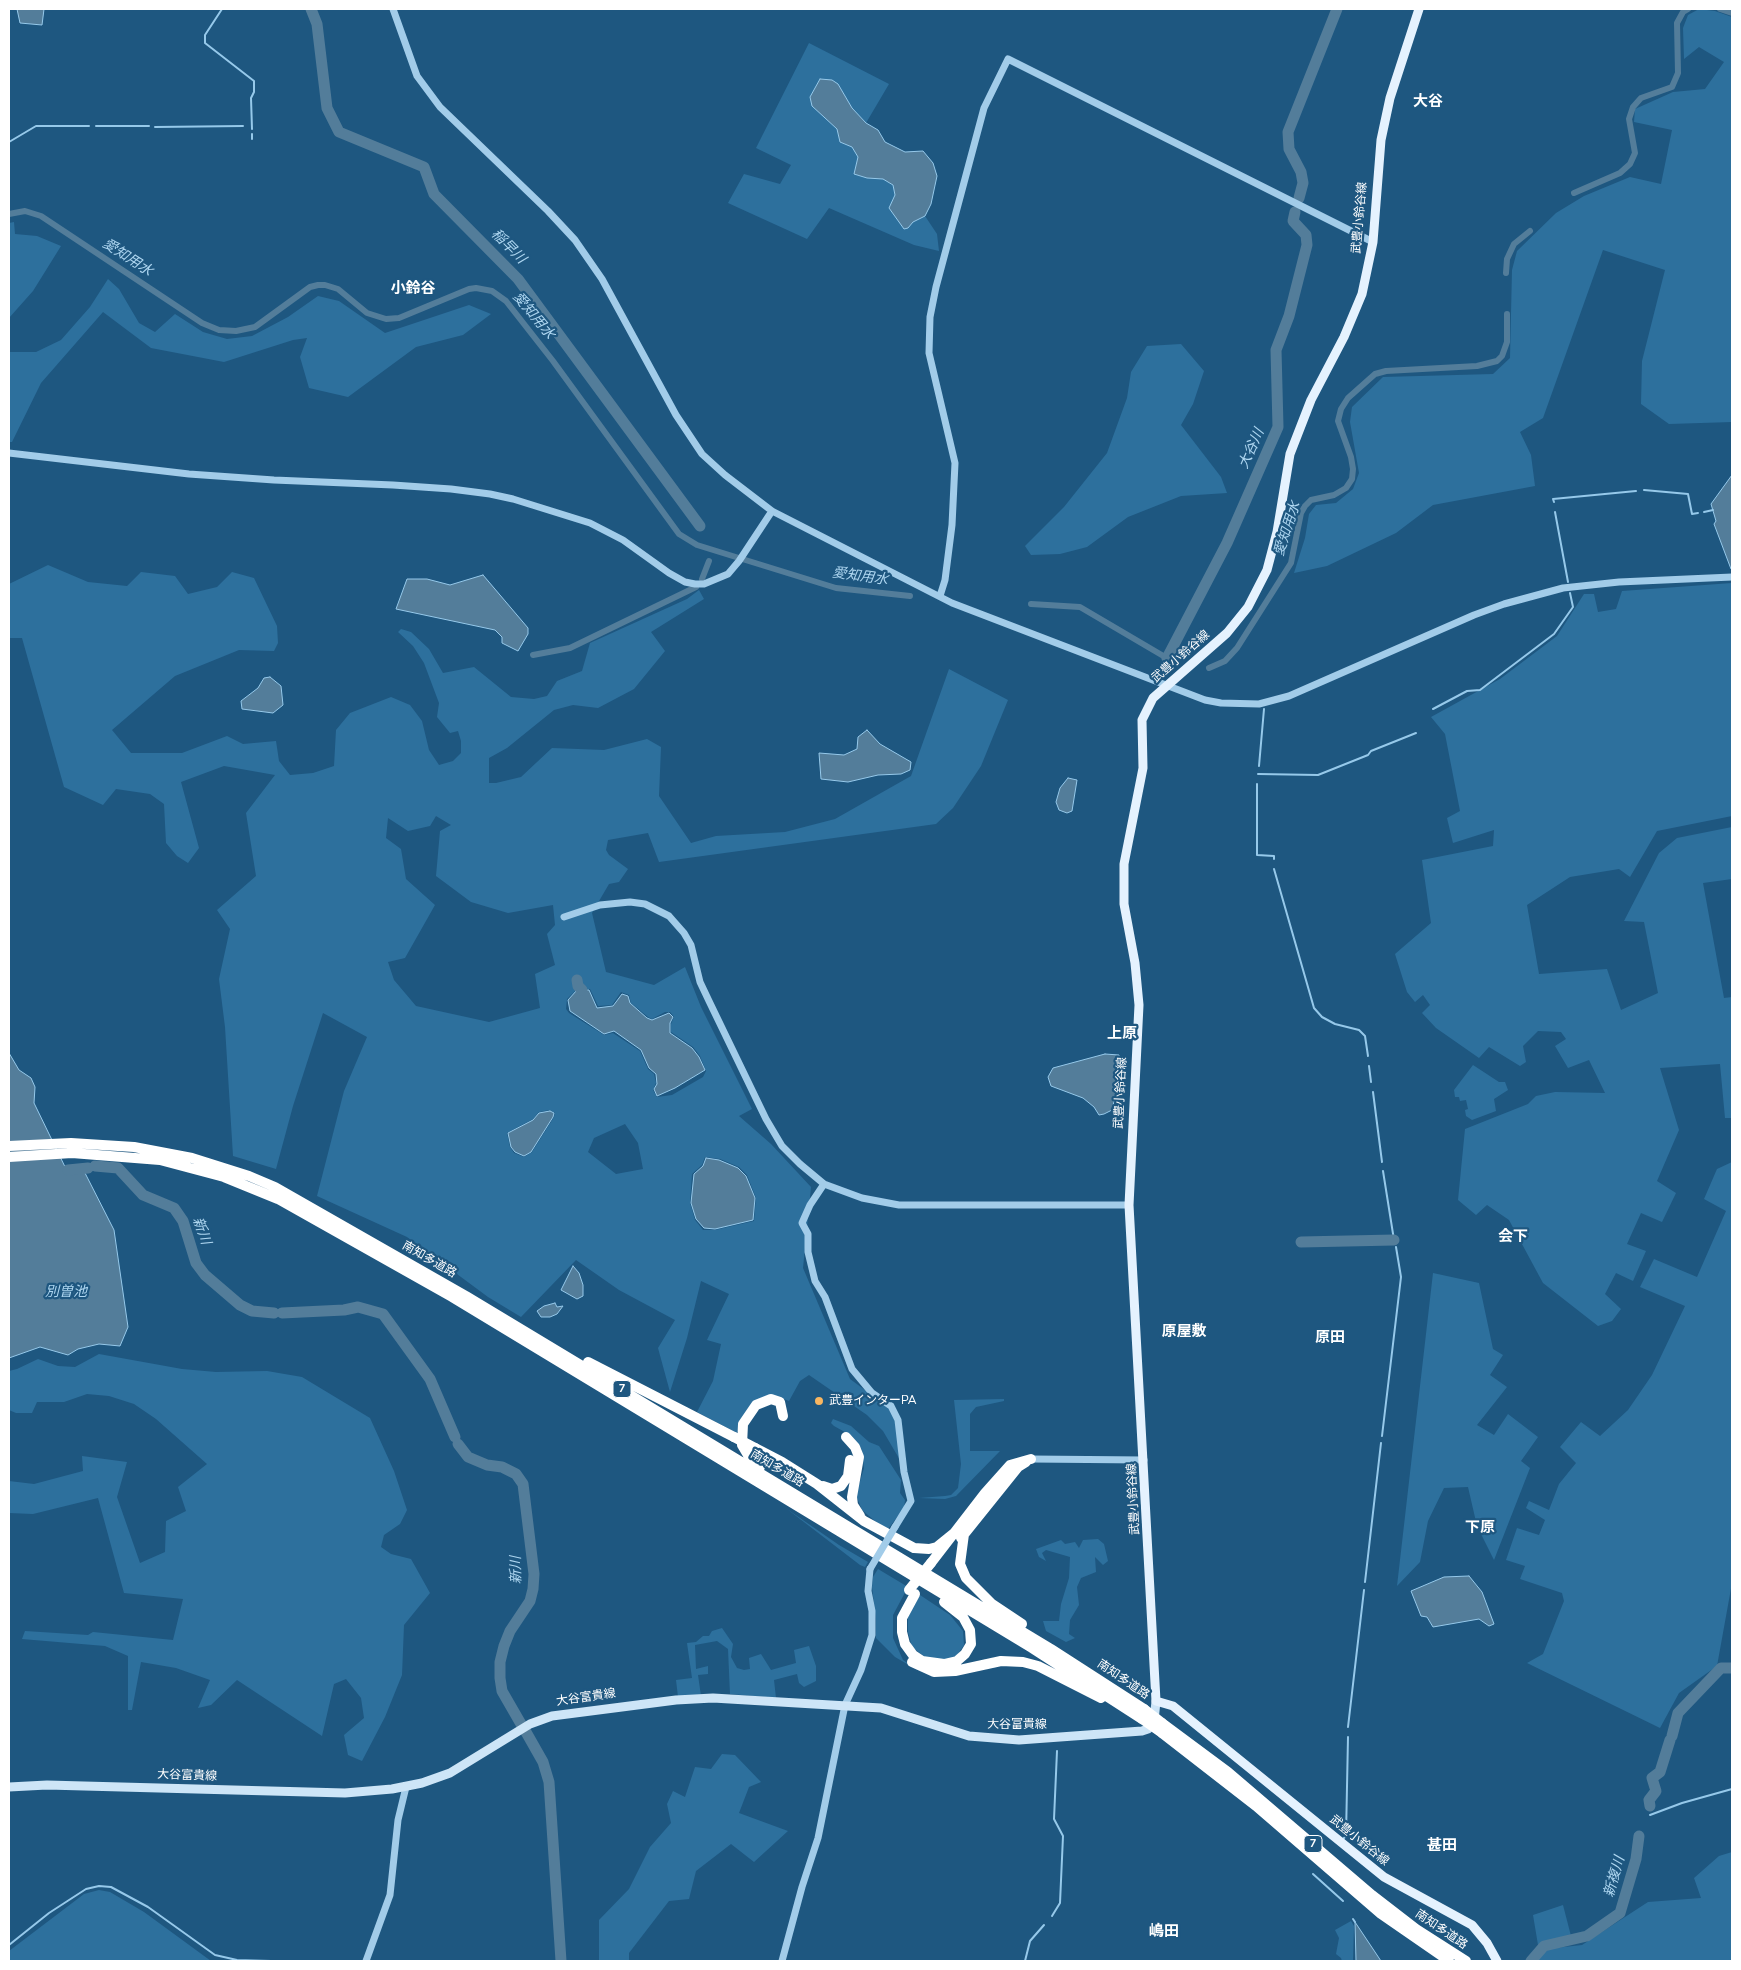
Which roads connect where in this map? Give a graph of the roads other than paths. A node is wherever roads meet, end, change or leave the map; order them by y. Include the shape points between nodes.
1 (393, 9) edge
2 (1419, 9) edge
3 (1373, 242) junction
4 (9, 453) edge
5 (772, 511) junction
6 (1732, 577) edge
7 (940, 596) junction
8 (1167, 687) junction
9 (564, 917) dead end
10 (9, 1146) edge
11 (72, 1148) junction
12 (9, 1157) edge
13 (824, 1184) junction
14 (1129, 1205) junction
15 (537, 1339) junction
16 (783, 1416) dead end
17 (846, 1438) dead end
18 (1031, 1459) joint
19 (850, 1460) dead end
20 (1144, 1460) junction
21 (817, 1484) junction
22 (828, 1514) junction
23 (864, 1521) junction
24 (830, 1526) junction
25 (961, 1532) junction
26 (912, 1592) junction
27 (1118, 1692) junction
28 (1156, 1701) junction
29 (845, 1705) junction
30 (1141, 1714) junction
31 (1162, 1728) junction
32 (9, 1787) edge
33 (406, 1787) junction
34 (366, 1961) edge
35 (782, 1961) edge
36 (1448, 1961) edge
37 (1466, 1961) edge
38 (1497, 1961) edge

1 - 5 street via 417,76 440,107 575,240 602,279 676,415 702,454
2 - 3 main road, 武豊小鈴谷線 via 1390,98 1381,140
3 - 7 street via 1008,59 984,108 930,317 929,353 955,463 952,525
3 - 8 main road, 武豊小鈴谷線 via 1362,294 1311,400 1290,454 1275,542 1260,585 1227,633
4 - 5 street via 189,474 393,484 490,494 590,523 623,540 685,582 704,584 728,574
5 - 7 street
6 - 8 street via 1619,582 1557,590 1474,615 1289,696 1259,704 1221,703
7 - 8 street
8 - 14 main road, 武豊小鈴谷線 via 1154,698 1142,720 1142,768 1124,864 1124,904 1139,1005
9 - 13 street via 600,905 630,902 645,904 669,916 690,945 700,982 766,1119 782,1146
10 - 11 highway, 南知多道路 / 7
11 - 12 highway, 南知多道路 / 7
11 - 15 highway, 南知多道路 / 7 via 134,1146 209,1162 258,1179 317,1209
11 - 24 highway, 南知多道路 / 7 via 190,1166 278,1199 452,1297
13 - 14 street via 862,1198 899,1205
13 - 29 street, bridge via 802,1223 808,1234 808,1252 815,1281 825,1297 852,1369 872,1393 891,1406 898,1420 911,1501 870,1569 868,1591 872,1635
14 - 20 main road, 武豊小鈴谷線
15 - 21 highway, bridge via 568,1351 782,1462
15 - 22 highway, 南知多道路 / 7
16 - 22 highway via 780,1402 771,1399 756,1405 743,1424 742,1445 752,1462 824,1507
17 - 23 highway via 858,1456 852,1497 857,1513
18 - 20 street
18 - 25 highway via 1018,1467
19 - 21 highway via 848,1476 841,1486 832,1489
20 - 28 main road, 武豊小鈴谷線
21 - 23 highway
22 - 27 highway, 南知多道路 / 7
23 - 25 highway via 914,1548 937,1546
24 - 26 highway via 835,1535 962,1616 970,1630 971,1644 957,1661 944,1664 922,1661 905,1644 902,1618
24 - 30 highway, 南知多道路 / 7
25 - 26 highway, bridge
25 - 27 highway via 960,1564 976,1590 992,1604 1108,1680
26 - 30 highway via 902,1603 896,1634 905,1654 922,1668 934,1672 955,1671 1001,1661 1023,1662 1038,1666 1131,1716
27 - 30 highway, 南知多道路 / 7
28 - 29 main road, 大谷富貴線 via 1154,1721 1142,1731 1019,1740 969,1736 881,1708
28 - 38 main road, 武豊小鈴谷線 via 1173,1706 1384,1877 1472,1925
29 - 33 main road, 大谷富貴線 via 713,1698 570,1712 530,1724 450,1773
29 - 35 street via 818,1838
30 - 31 highway, 南知多道路 / 7, bridge
31 - 36 highway, 南知多道路 / 7 via 1381,1914
31 - 37 highway, 南知多道路 / 7 via 1228,1772 1372,1895 1416,1929
32 - 33 main road, 大谷富貴線 via 47,1785 345,1793
33 - 34 street via 398,1820 390,1895

